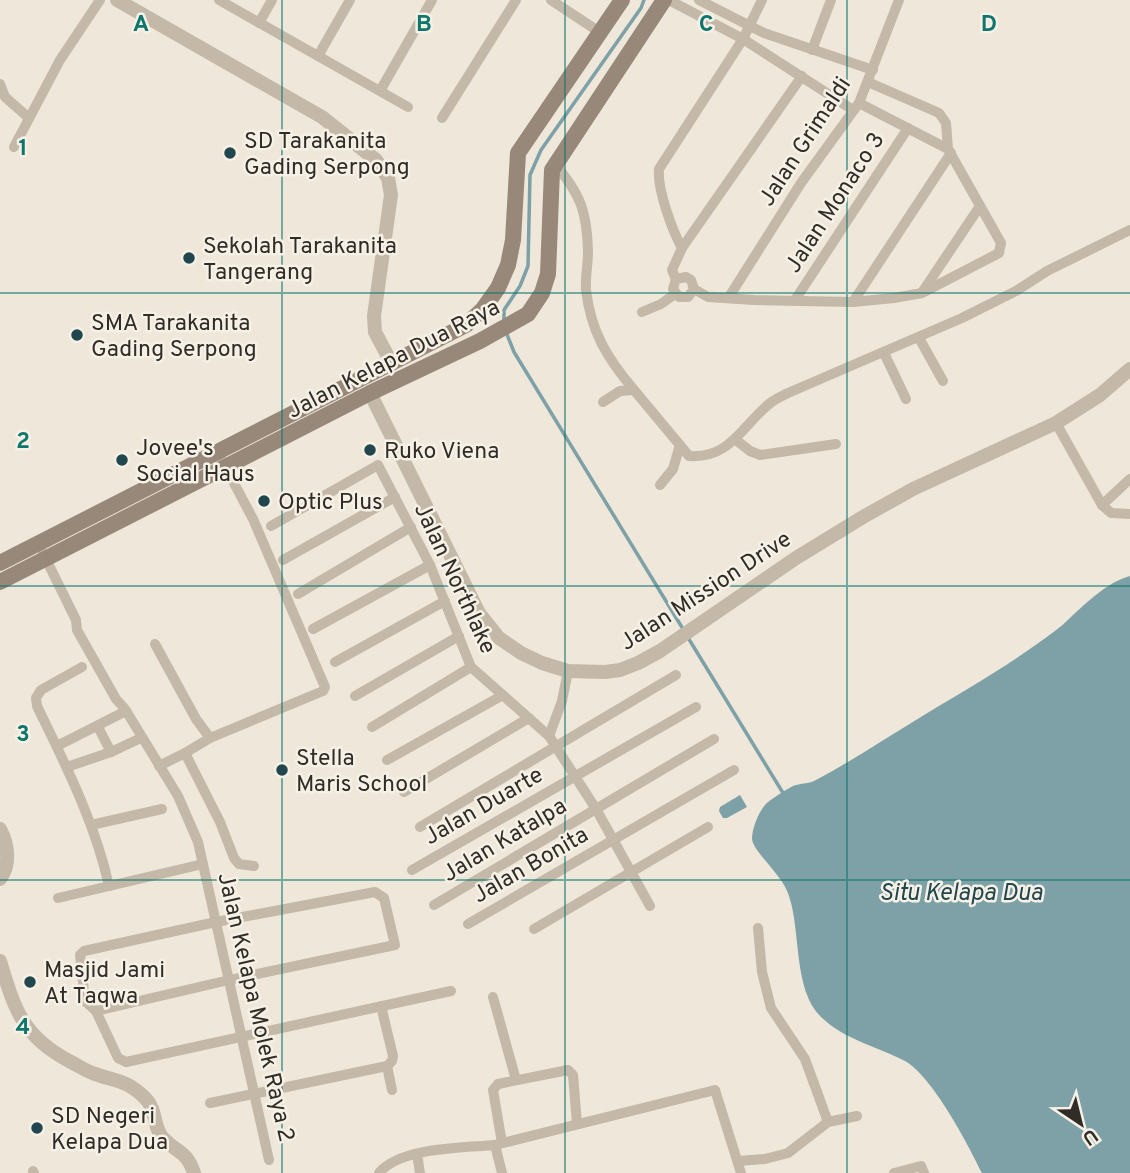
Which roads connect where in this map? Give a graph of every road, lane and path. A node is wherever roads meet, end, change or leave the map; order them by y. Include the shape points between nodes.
1 (100, 0) edge
2 (219, 0) edge
3 (272, 0) edge
4 (350, 0) edge
5 (432, 0) edge
6 (516, 0) edge
7 (551, 0) edge
8 (621, 0) edge
9 (666, 0) edge
10 (699, 0) edge
11 (762, 0) edge
12 (831, 0) edge
13 (899, 0) edge
14 (122, 2) edge
15 (259, 23) junction
16 (749, 26) junction
17 (601, 33) junction
18 (743, 39) junction
19 (812, 50) junction
20 (318, 56) junction
21 (873, 70) junction
22 (802, 76) junction
23 (868, 82) junction
24 (0, 84) edge
25 (380, 91) junction
26 (856, 106) junction
27 (408, 107) dead end
28 (29, 118) junction
29 (442, 118) dead end
30 (908, 128) junction
31 (14, 147) dead end
32 (950, 151) junction
33 (555, 164) junction
34 (980, 206) junction
35 (1130, 230) edge
36 (682, 248) junction
37 (676, 279) junction
38 (694, 289) junction
39 (922, 293) junction
40 (675, 294) junction
41 (729, 297) junction
42 (795, 300) junction
43 (853, 302) junction
44 (642, 312) dead end
45 (466, 325) junction
46 (919, 338) junction
47 (477, 342) junction
48 (884, 353) junction
49 (392, 364) junction
50 (1130, 369) edge
51 (943, 381) dead end
52 (634, 390) junction
53 (370, 393) junction
54 (906, 399) dead end
55 (603, 402) dead end
56 (1056, 423) junction
57 (736, 440) junction
58 (836, 444) dead end
59 (680, 445) junction
60 (222, 460) junction
61 (1130, 479) edge
62 (660, 485) dead end
63 (395, 496) junction
64 (1102, 505) junction
65 (1130, 514) edge
66 (271, 526) dead end
67 (411, 527) junction
68 (42, 551) junction
69 (283, 560) dead end
70 (0, 563) edge
71 (430, 565) junction
72 (0, 582) edge
73 (298, 594) dead end
74 (445, 601) junction
75 (313, 629) dead end
76 (459, 636) junction
77 (155, 644) dead end
78 (335, 662) dead end
79 (82, 667) dead end
80 (471, 667) junction
81 (568, 671) junction
82 (676, 675) dead end
83 (503, 695) junction
84 (355, 696) dead end
85 (696, 707) dead end
86 (126, 710) junction
87 (530, 718) junction
88 (98, 727) junction
89 (372, 727) dead end
90 (141, 738) junction
91 (210, 738) junction
92 (715, 739) dead end
93 (552, 740) junction
94 (57, 746) junction
95 (111, 752) junction
96 (184, 752) junction
97 (387, 760) dead end
98 (159, 766) junction
99 (67, 767) junction
100 (734, 770) dead end
101 (575, 776) junction
102 (404, 792) dead end
103 (162, 809) dead end
104 (596, 809) junction
105 (91, 825) junction
106 (420, 827) dead end
107 (708, 827) dead end
108 (0, 829) edge
109 (612, 840) junction
110 (203, 863) junction
111 (254, 866) dead end
112 (412, 870) dead end
113 (630, 872) junction
114 (0, 878) edge
115 (109, 886) junction
116 (58, 898) dead end
117 (434, 905) dead end
118 (650, 906) dead end
119 (216, 922) junction
120 (468, 924) dead end
121 (758, 928) dead end
122 (534, 929) dead end
123 (0, 961) edge
124 (229, 980) junction
125 (451, 991) dead end
126 (493, 997) dead end
127 (381, 1006) junction
128 (96, 1011) junction
129 (242, 1036) junction
130 (387, 1066) junction
131 (516, 1080) junction
132 (392, 1090) dead end
133 (254, 1093) junction
134 (209, 1102) dead end
135 (857, 1116) dead end
136 (828, 1122) junction
137 (578, 1124) junction
138 (499, 1144) junction
139 (418, 1154) junction
140 (269, 1160) dead end
141 (738, 1161) junction
142 (194, 1173) edge
143 (379, 1173) edge
144 (420, 1173) edge
145 (502, 1173) edge
146 (741, 1173) edge
147 (894, 1173) edge
148 (924, 1173) edge

1 - 28 street
2 - 15 street
3 - 15 street
4 - 20 street
5 - 25 street
6 - 29 street
7 - 17 street
8 - 17 main road, Jalan Kelapa Dua Raya
9 - 18 street
9 - 33 main road, Jalan Kelapa Dua Raya
10 - 16 street
11 - 16 street
12 - 19 street
13 - 21 street, Jalan Grimaldi
14 - 49 street via 321,117 376,160 388,178 391,195 375,332
15 - 20 street
16 - 18 street
16 - 19 street
17 - 45 main road, Jalan Kelapa Dua Raya via 518,153 508,265 487,303
18 - 22 street
18 - 36 street via 659,169
19 - 21 street
20 - 25 street
21 - 23 street, Jalan Grimaldi
22 - 26 street
22 - 36 street
23 - 26 street, Jalan Grimaldi
23 - 32 street via 939,113 946,123
24 - 28 street via 5,97
25 - 27 street
26 - 30 street
26 - 41 street, Jalan Grimaldi
28 - 31 street
30 - 32 street
30 - 42 street, Jalan Monaco 3
32 - 34 street
32 - 43 street
33 - 47 main road, Jalan Kelapa Dua Raya via 548,274 542,293 528,314
33 - 52 street via 583,205 586,288 596,332 611,363
34 - 39 street
34 - 39 street via 1001,243 999,253
35 - 46 street
36 - 37 street via 671,270
37 - 38 street via 686,277
37 - 40 street
38 - 40 street via 688,297
38 - 41 street via 708,297
39 - 43 street
40 - 44 street
41 - 42 street
42 - 43 street
45 - 47 main road
45 - 49 main road, Jalan Kelapa Dua Raya
46 - 48 street
46 - 51 street
47 - 53 main road, Jalan Kelapa Dua Raya
48 - 54 street
48 - 57 street via 770,403
49 - 60 main road, Jalan Kelapa Dua Raya
50 - 56 street, Jalan Mission Drive
52 - 55 street via 620,391
52 - 59 street
53 - 60 main road, Jalan Kelapa Dua Raya
53 - 81 street, Jalan Mission Drive via 479,613 499,638 521,653
56 - 64 street
56 - 81 street, Jalan Mission Drive via 863,517 638,663 620,670
57 - 58 street via 750,452 764,455
57 - 59 street via 703,457 690,456
59 - 62 street via 673,469
60 - 68 main road, Jalan Kelapa Dua Raya
60 - 91 street via 254,519 325,687 300,702
61 - 64 street
63 - 66 street, Jalan Northlake via 378,465
63 - 67 street, Jalan Northlake
63 - 69 street
64 - 65 street via 1111,513
67 - 71 street, Jalan Northlake
67 - 73 street
68 - 70 main road, Jalan Kelapa Dua Raya
68 - 72 main road, Jalan Kelapa Dua Raya
68 - 86 street, Jalan Kelapa Molek Raya 2 via 77,630
71 - 74 street, Jalan Northlake
71 - 75 street
74 - 76 street, Jalan Northlake
74 - 78 street
76 - 80 street, Jalan Northlake
76 - 84 street
77 - 91 street
79 - 94 street via 41,690 36,698
80 - 83 street, Jalan Northlake
80 - 89 street
81 - 93 street
82 - 93 street
83 - 87 street, Jalan Northlake
83 - 97 street
85 - 101 street, Jalan Duarte
86 - 88 street
86 - 90 street, Jalan Kelapa Molek Raya 2
87 - 93 street, Jalan Northlake
87 - 102 street
88 - 94 street
88 - 95 street
90 - 95 street
90 - 98 street, Jalan Kelapa Molek Raya 2
91 - 96 street
92 - 104 street, Jalan Katalpa
93 - 101 street, Jalan Northlake
93 - 106 street
94 - 99 street
95 - 99 street
96 - 98 street
96 - 111 street via 234,858 239,864
98 - 110 street, Jalan Kelapa Molek Raya 2 via 188,817
99 - 105 street
100 - 109 street, Jalan Bonita
101 - 104 street, Jalan Northlake
101 - 112 street, Jalan Duarte
103 - 105 street
104 - 109 street, Jalan Northlake
104 - 117 street, Jalan Katalpa
105 - 115 street
107 - 113 street
108 - 114 street via 7,841 6,870
109 - 113 street, Jalan Northlake
109 - 120 street, Jalan Bonita
110 - 115 street
110 - 119 street, Jalan Kelapa Molek Raya 2
113 - 118 street, Jalan Northlake
113 - 122 street
115 - 116 street
119 - 124 street, Jalan Kelapa Molek Raya 2
119 - 124 street via 375,892 384,898 395,946
119 - 128 street via 82,953 85,1001
121 - 136 street via 771,1008 805,1059
123 - 142 street via 13,1005 34,1036 54,1053 95,1074 120,1080 146,1099 160,1135 187,1157
124 - 128 street
124 - 129 street, Jalan Kelapa Molek Raya 2
125 - 127 street
126 - 131 street
127 - 129 street
127 - 130 street via 393,1056
128 - 129 street via 116,1056 126,1062
129 - 133 street, Jalan Kelapa Molek Raya 2
130 - 132 street
130 - 133 street
131 - 137 street via 570,1071
131 - 138 street via 493,1089
133 - 134 street
133 - 140 street, Jalan Kelapa Molek Raya 2
135 - 136 street
136 - 141 street via 788,1153
137 - 138 street
137 - 141 street via 715,1090
138 - 139 street
138 - 145 street
139 - 143 street via 391,1161
139 - 144 street
141 - 146 street
147 - 148 street via 921,1166

